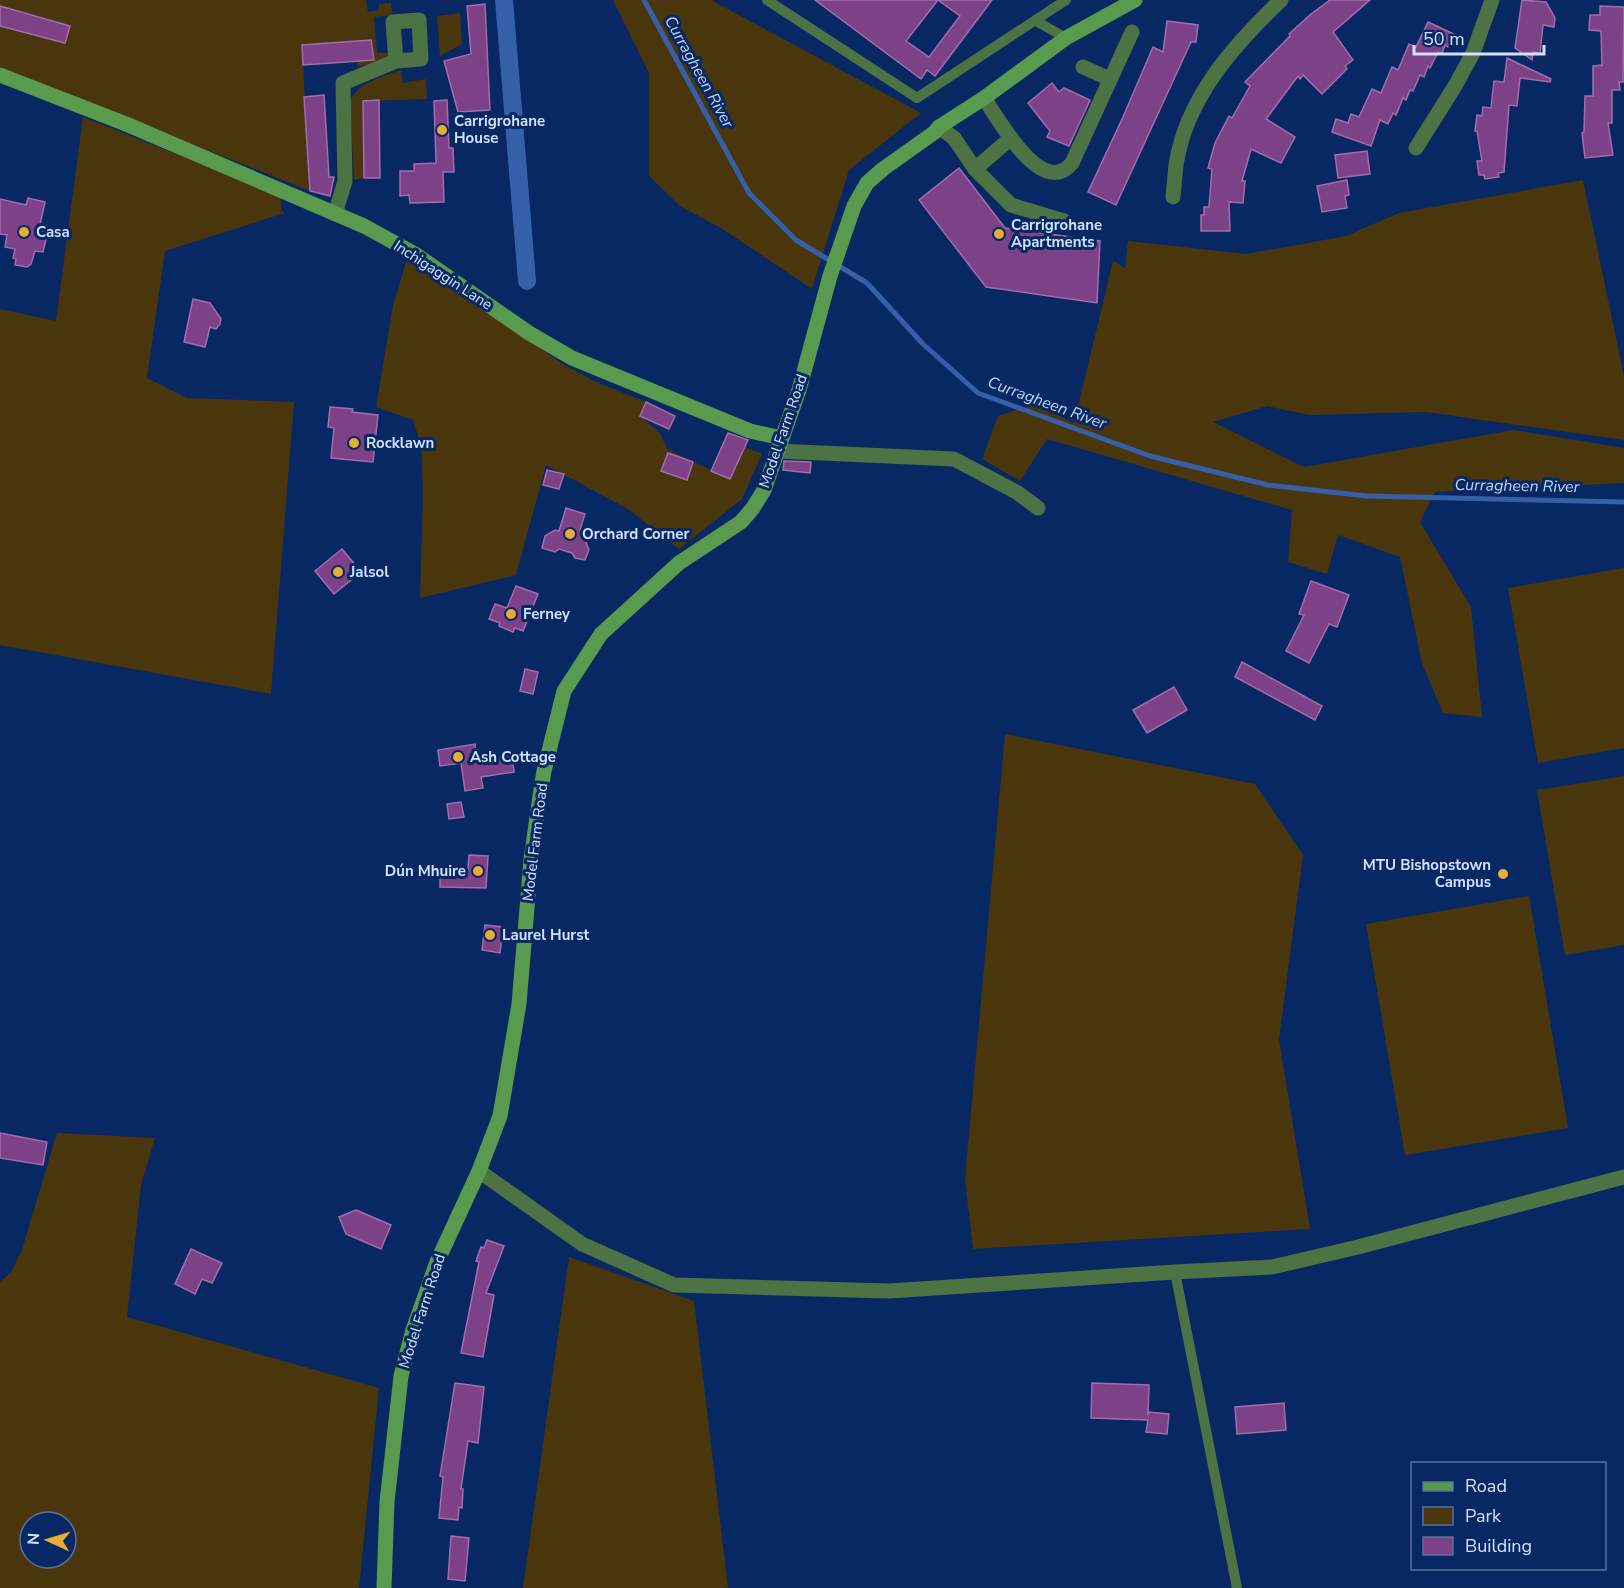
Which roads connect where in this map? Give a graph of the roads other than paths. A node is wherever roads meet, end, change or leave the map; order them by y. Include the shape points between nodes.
1 (1066, 0) edge
2 (1135, 0) edge
3 (1281, 0) edge
4 (1492, 0) edge
5 (773, 2) edge
6 (1036, 21) junction
7 (1132, 32) dead end
8 (1066, 38) junction
9 (396, 61) dead end
10 (1083, 67) dead end
11 (0, 75) edge
12 (1110, 79) junction
13 (984, 98) junction
14 (939, 128) junction
15 (1011, 138) junction
16 (1416, 148) dead end
17 (975, 169) junction
18 (1173, 197) dead end
19 (335, 214) junction
20 (1064, 221) dead end
21 (780, 444) junction
22 (1038, 508) dead end
23 (479, 1171) junction
24 (1624, 1178) edge
25 (1175, 1272) junction
26 (384, 1588) edge
27 (1237, 1588) edge

1 - 6 lane
2 - 8 main road, Model Farm Road
3 - 18 street via 1234,47 1198,101 1180,148
4 - 16 street via 1473,53
5 - 6 lane via 917,98
6 - 8 lane
7 - 12 street
8 - 13 main road, Model Farm Road
9 - 19 street via 343,84 345,181
10 - 12 street
11 - 19 main road, Inchigaggin Lane via 126,124
12 - 15 street via 1072,163 1062,171 1054,173 1036,165
13 - 14 main road, Model Farm Road
13 - 15 street
14 - 17 street via 954,138
14 - 21 main road, Model Farm Road via 867,183 854,206
15 - 17 street
17 - 20 street via 1011,205
19 - 21 main road, Inchigaggin Lane via 415,254 572,358
21 - 22 street via 954,459
21 - 23 main road, Model Farm Road via 764,490 741,522 679,563 601,634 564,691 540,796 519,1004 500,1116
23 - 25 street via 582,1244 674,1285 889,1291
23 - 26 main road, Model Farm Road via 437,1262 401,1376 387,1502
24 - 25 street via 1272,1267
25 - 27 lane

